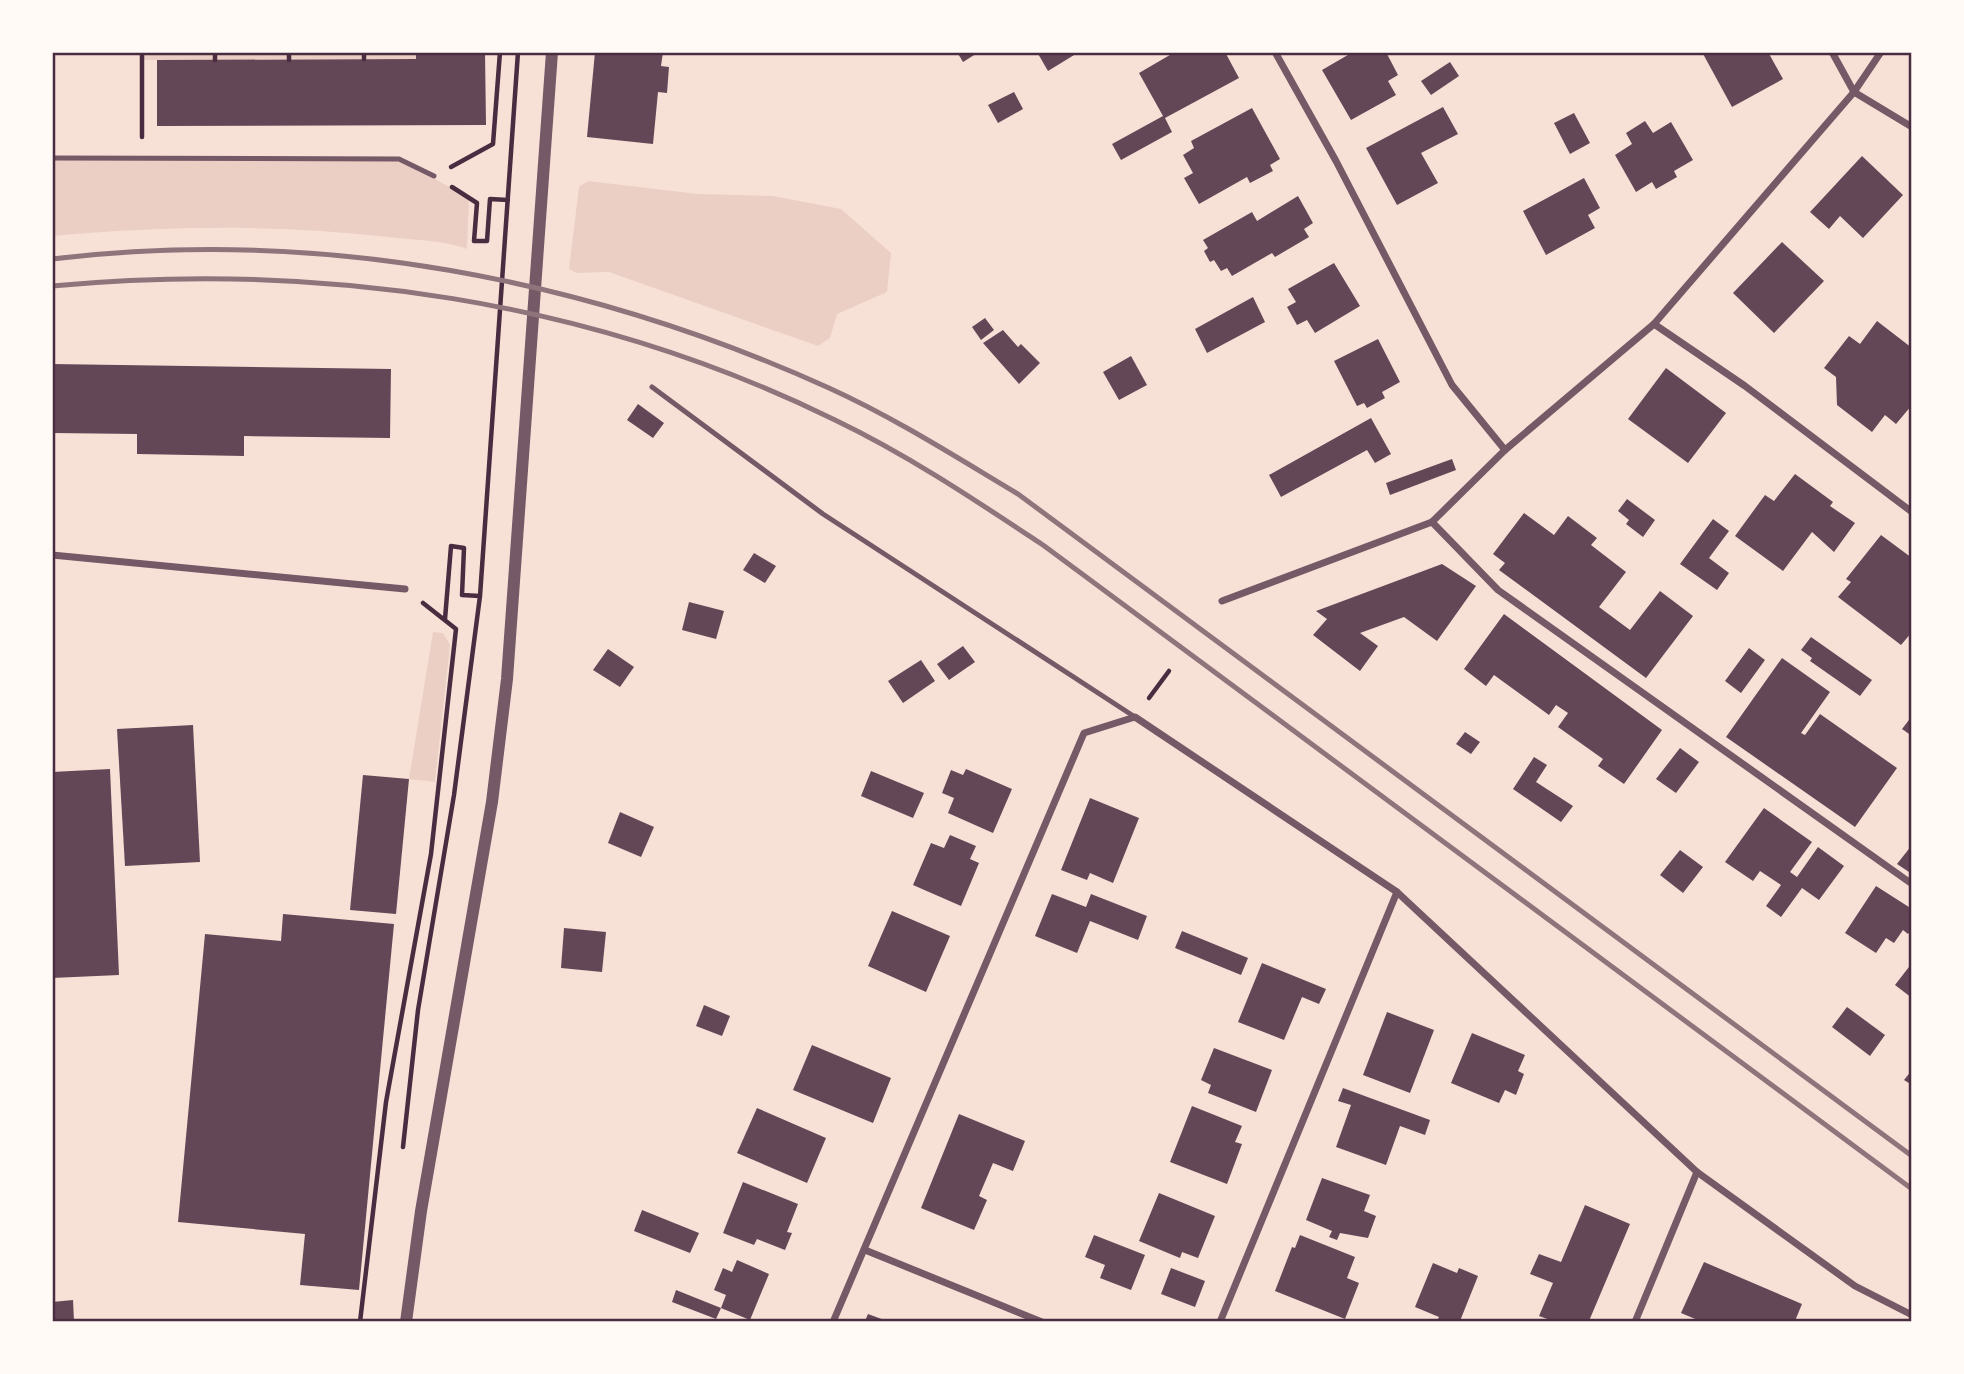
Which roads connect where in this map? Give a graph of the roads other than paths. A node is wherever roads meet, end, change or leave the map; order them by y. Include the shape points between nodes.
1 (552, 52) edge
2 (1275, 52) edge
3 (1832, 52) edge
4 (1881, 52) edge
5 (1854, 92) junction
6 (1912, 127) edge
7 (52, 158) edge
8 (434, 176) road end
9 (1654, 324) junction
10 (652, 387) dead end
11 (1505, 450) junction
12 (1912, 512) edge
13 (1432, 522) junction
14 (52, 555) edge
15 (405, 589) road end
16 (1222, 601) dead end
17 (1135, 717) junction
18 (1912, 884) edge
19 (1397, 892) junction
20 (1697, 1172) junction
21 (865, 1250) junction
22 (1912, 1315) edge
23 (406, 1321) edge
24 (834, 1321) edge
25 (1042, 1321) edge
26 (1220, 1321) edge
27 (1635, 1321) edge

1 - 23 street via 507,679 492,802
2 - 11 street via 1452,385
3 - 5 street
4 - 5 street
5 - 6 street
5 - 9 street
7 - 8 lane via 399,159
9 - 11 street
9 - 12 street
10 - 17 lane via 824,514
11 - 13 street
13 - 16 street
13 - 18 street via 1498,590
14 - 15 street
17 - 19 street
17 - 21 street via 1084,733
19 - 20 street
19 - 26 street
20 - 22 street via 1855,1286
20 - 27 street
21 - 24 street
21 - 25 street

